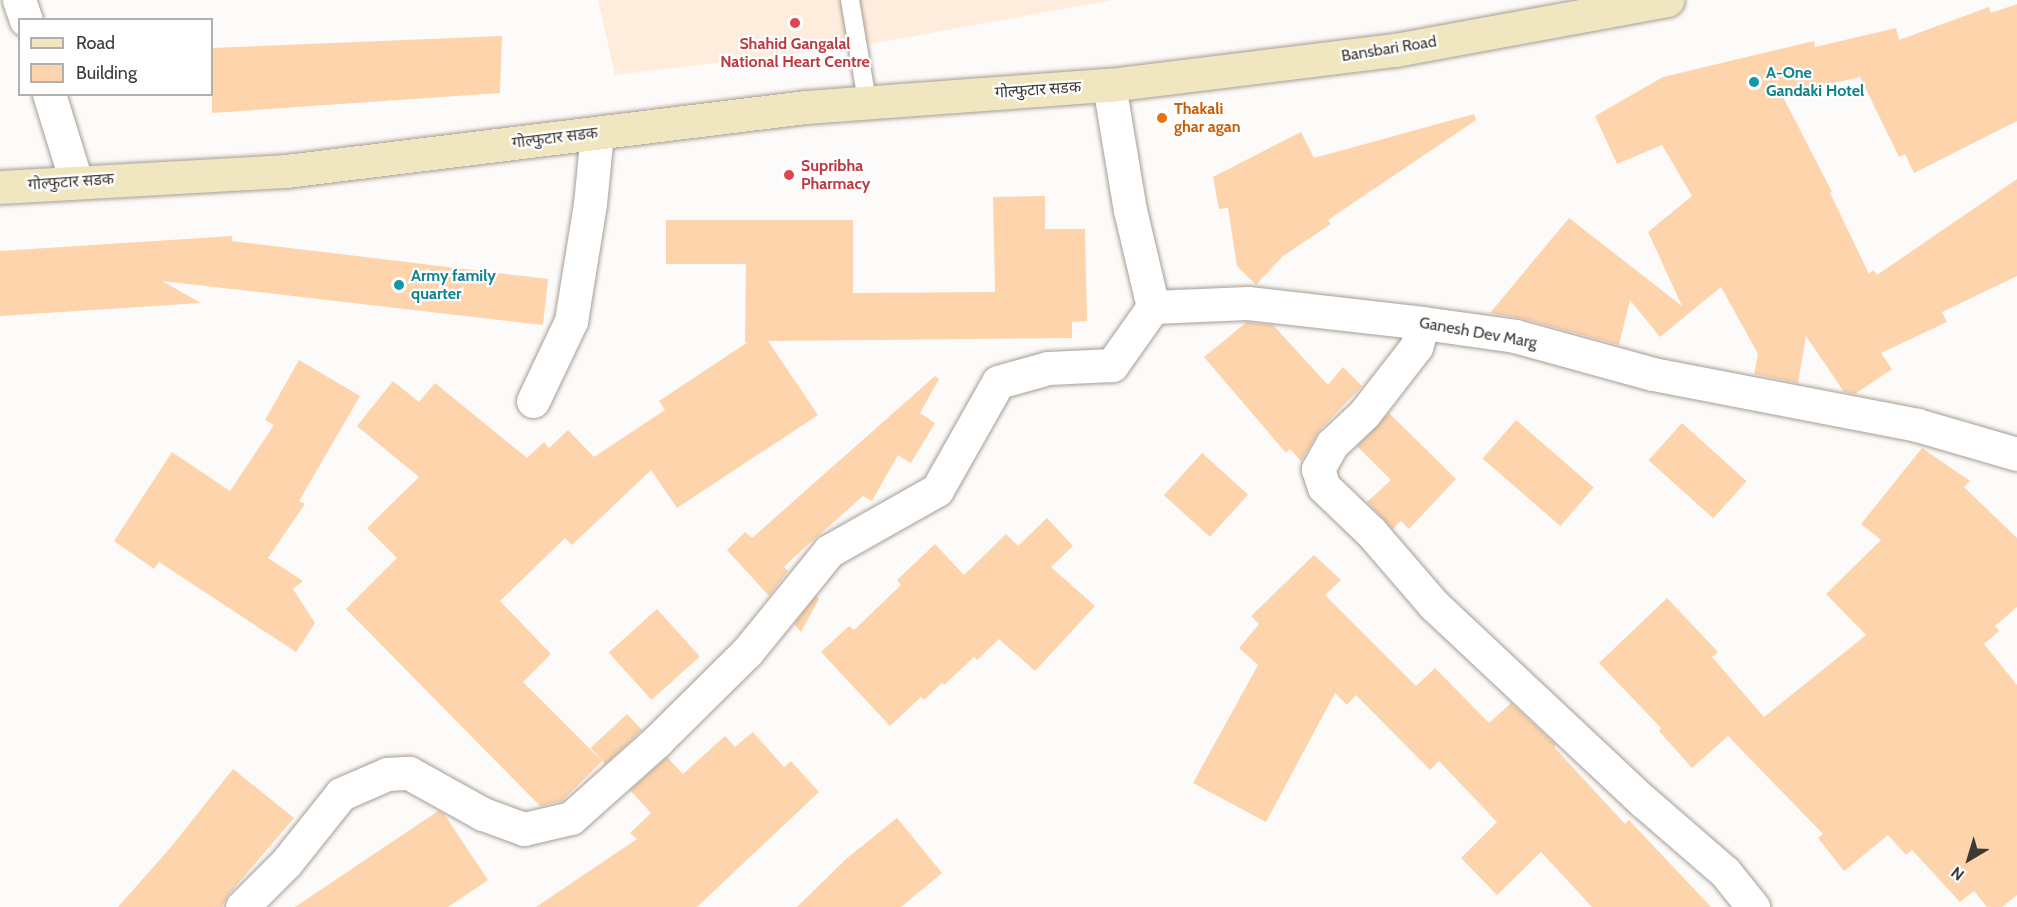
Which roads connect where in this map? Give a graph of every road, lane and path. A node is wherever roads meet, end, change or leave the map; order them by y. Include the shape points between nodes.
1 (20, 0) edge
2 (850, 0) edge
3 (1667, 0) edge
4 (25, 18) edge
5 (1109, 85) junction
6 (50, 96) edge
7 (867, 101) junction
8 (597, 133) junction
9 (76, 181) junction
10 (0, 187) edge
11 (1153, 307) junction
12 (1423, 323) junction
13 (533, 401) dead end
14 (2017, 454) edge
15 (242, 907) edge
16 (1753, 907) edge

1 - 4 street
2 - 7 lane
3 - 5 main road, Bansbari Road via 1395,50
5 - 7 main road, गोल्फुटार सडक
5 - 11 street via 1130,210
6 - 9 street
7 - 8 main road, गोल्फुटार सडक
8 - 9 main road, गोल्फुटार सडक via 286,171
8 - 13 street via 571,321
9 - 10 main road, गोल्फुटार सडक
11 - 12 street, Ganesh Dev Marg via 1248,303
11 - 15 street via 1112,365 1048,368 998,382 937,490 829,551 747,652 571,818 524,829 483,814 409,773 387,774 341,794 286,863
12 - 14 street, Ganesh Dev Marg via 1515,336 1653,374 1917,425
12 - 16 street via 1416,347 1364,414 1332,444 1318,469 1324,487 1371,532 1434,605 1642,801 1725,872

